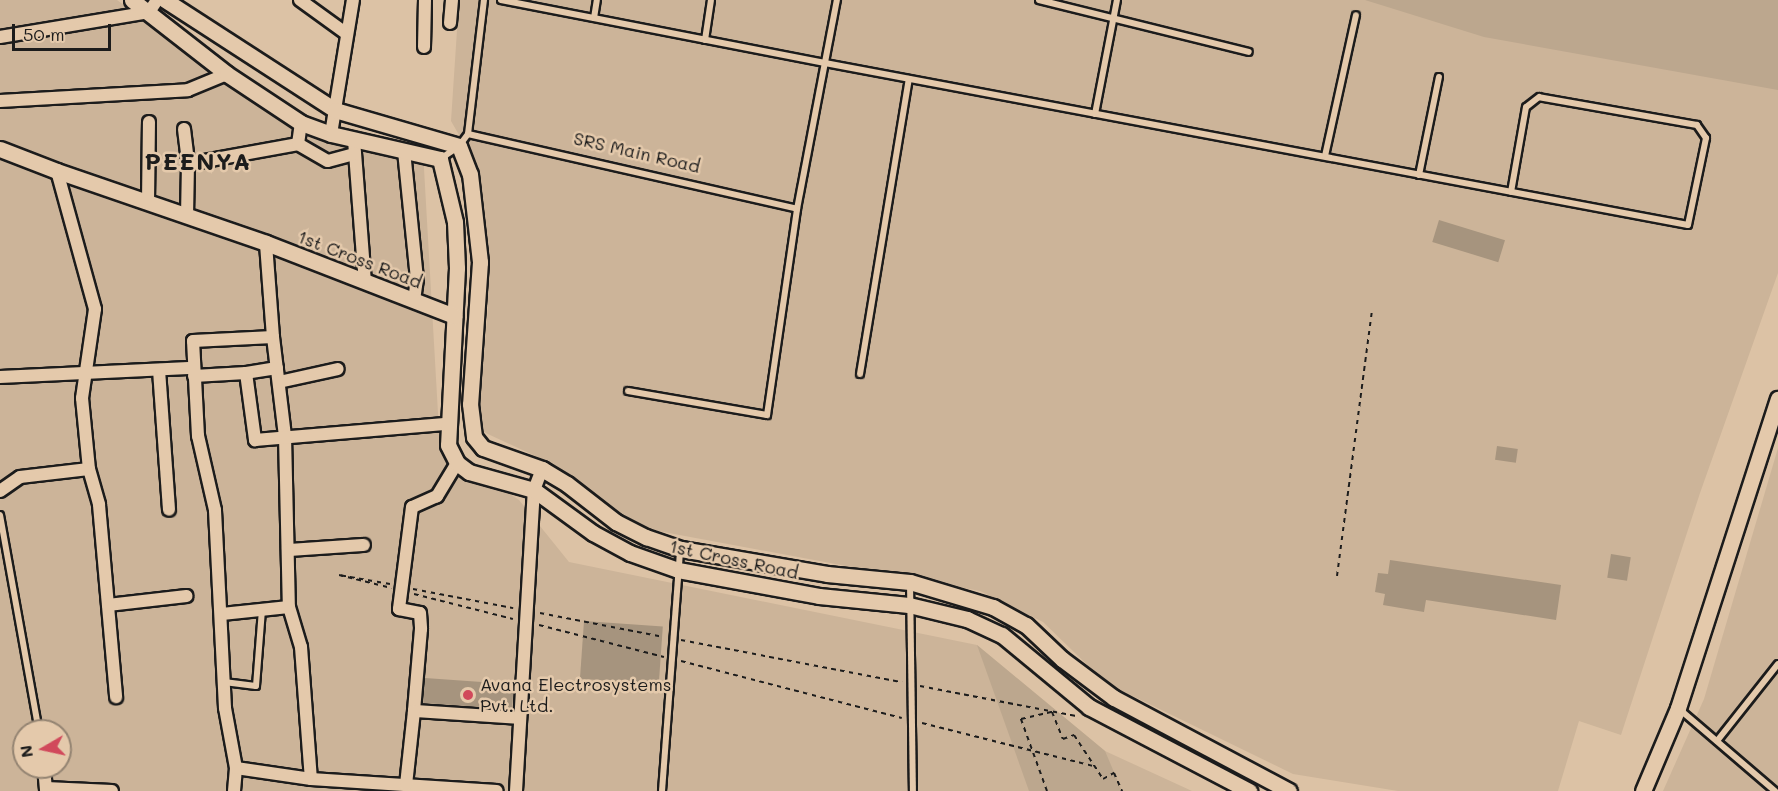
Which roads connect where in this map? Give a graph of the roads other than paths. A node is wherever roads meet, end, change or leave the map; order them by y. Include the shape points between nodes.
1 (132, 0) edge
2 (165, 0) edge
3 (300, 0) edge
4 (353, 0) edge
5 (424, 0) edge
6 (452, 0) edge
7 (484, 0) edge
8 (501, 0) edge
9 (597, 0) edge
10 (711, 0) edge
11 (837, 0) edge
12 (1039, 0) edge
13 (1117, 0) edge
14 (153, 6) edge
15 (1356, 15) dead end
16 (594, 18) junction
17 (1113, 18) junction
18 (450, 23) dead end
19 (347, 34) junction
20 (0, 37) edge
21 (705, 40) junction
22 (424, 47) dead end
23 (1249, 52) dead end
24 (825, 63) junction
25 (227, 75) junction
26 (1439, 77) dead end
27 (909, 79) junction
28 (0, 100) edge
29 (335, 110) junction
30 (1095, 114) junction
31 (149, 122) dead end
32 (301, 123) junction
33 (184, 129) dead end
34 (331, 134) junction
35 (464, 140) junction
36 (298, 144) junction
37 (355, 147) junction
38 (0, 149) edge
39 (404, 151) junction
40 (1325, 156) junction
41 (440, 159) junction
42 (188, 164) junction
43 (57, 171) junction
44 (1419, 175) junction
45 (1510, 192) junction
46 (148, 202) junction
47 (797, 209) junction
48 (187, 216) junction
49 (266, 243) junction
50 (365, 282) junction
51 (414, 301) junction
52 (454, 316) junction
53 (273, 337) junction
54 (277, 368) junction
55 (338, 369) dead end
56 (159, 370) junction
57 (194, 372) junction
58 (246, 373) junction
59 (85, 374) junction
60 (860, 374) dead end
61 (0, 377) edge
62 (279, 382) junction
63 (628, 391) dead end
64 (1778, 399) edge
65 (447, 424) junction
66 (1774, 432) edge
67 (285, 436) junction
68 (457, 463) junction
69 (89, 469) junction
70 (542, 469) junction
71 (534, 490) junction
72 (0, 491) edge
73 (169, 510) dead end
74 (0, 515) edge
75 (364, 545) dead end
76 (681, 549) junction
77 (288, 550) junction
78 (678, 570) junction
79 (910, 582) junction
80 (186, 596) dead end
81 (108, 605) junction
82 (909, 605) junction
83 (289, 607) junction
84 (262, 610) junction
85 (222, 614) junction
86 (1778, 664) edge
87 (224, 682) junction
88 (116, 697) dead end
89 (1678, 708) junction
90 (414, 711) junction
91 (519, 718) junction
92 (37, 719) edge
93 (1717, 741) junction
94 (236, 768) junction
95 (311, 779) junction
96 (406, 785) junction
97 (1279, 789) edge
98 (46, 790) edge
99 (112, 791) edge
100 (234, 791) edge
101 (497, 791) edge
102 (516, 791) edge
103 (662, 791) edge
104 (914, 791) edge
105 (1249, 791) edge
106 (1643, 791) edge
107 (1775, 791) edge

1 - 14 street
2 - 29 street
3 - 19 street
4 - 19 street
5 - 22 street
6 - 18 street
7 - 35 lane
8 - 16 lane
9 - 16 lane
10 - 21 lane
11 - 24 lane
12 - 17 lane
13 - 17 lane
14 - 20 street
14 - 25 street
15 - 40 lane
16 - 21 lane
17 - 23 lane
17 - 30 lane
19 - 29 street
21 - 24 lane
24 - 27 lane
24 - 47 lane
25 - 28 street via 188,90
25 - 32 street
26 - 44 lane
27 - 30 lane
27 - 60 lane
29 - 34 street
29 - 35 street
30 - 40 lane
31 - 46 street
32 - 34 street
32 - 36 street
33 - 42 street
34 - 37 street
35 - 41 lane
35 - 47 lane, SRS Main Road
35 - 70 street via 480,262 470,404 474,437 483,448
36 - 37 street via 327,161
36 - 42 street
37 - 39 street
37 - 50 street
38 - 43 street, 1st Cross Road
39 - 41 street
39 - 51 street via 417,279
40 - 44 lane
41 - 52 street via 455,222
42 - 48 street
43 - 46 street, 1st Cross Road
43 - 59 street via 94,309
44 - 45 lane
45 - 45 lane via 1688,225 1706,138 1697,125 1539,97 1526,107
46 - 48 street, 1st Cross Road
47 - 63 lane via 767,415
48 - 49 street, 1st Cross Road
49 - 50 street, 1st Cross Road
49 - 53 street
50 - 51 street, 1st Cross Road
51 - 52 street, 1st Cross Road
52 - 65 street
53 - 54 street
53 - 57 street via 192,341
54 - 58 street
54 - 62 street
55 - 62 street
56 - 57 street
56 - 59 street
56 - 73 street
57 - 58 street
57 - 85 street via 198,435 215,510
58 - 67 street via 255,440
59 - 61 street
59 - 69 street via 82,398
62 - 67 street
64 - 66 street
65 - 67 street
65 - 68 street via 448,445
66 - 89 street
67 - 77 street
68 - 71 street, 1st Cross Road via 469,472
68 - 90 street via 437,496 412,507 399,609 420,613
69 - 72 street via 20,477
69 - 81 street via 99,505
70 - 71 street
70 - 76 street via 615,522
71 - 78 street, 1st Cross Road via 593,533 630,553
71 - 91 street
74 - 92 lane
75 - 77 street
76 - 78 lane
76 - 79 street
77 - 83 street
78 - 82 street, 1st Cross Road via 819,596
78 - 103 lane
79 - 82 lane
79 - 97 street via 1001,611 1026,625 1062,659 1114,698
80 - 81 street
81 - 88 street
82 - 104 lane
82 - 105 street, 1st Cross Road via 1002,634 1089,707
83 - 84 street
83 - 95 street via 301,647
84 - 85 street
84 - 87 lane via 256,686
85 - 87 street
86 - 93 lane
87 - 94 street via 229,743
89 - 93 lane
89 - 106 street
90 - 91 street
90 - 96 street
91 - 102 street
93 - 107 lane
94 - 95 street
94 - 100 street
95 - 96 street
96 - 101 street
98 - 99 street

